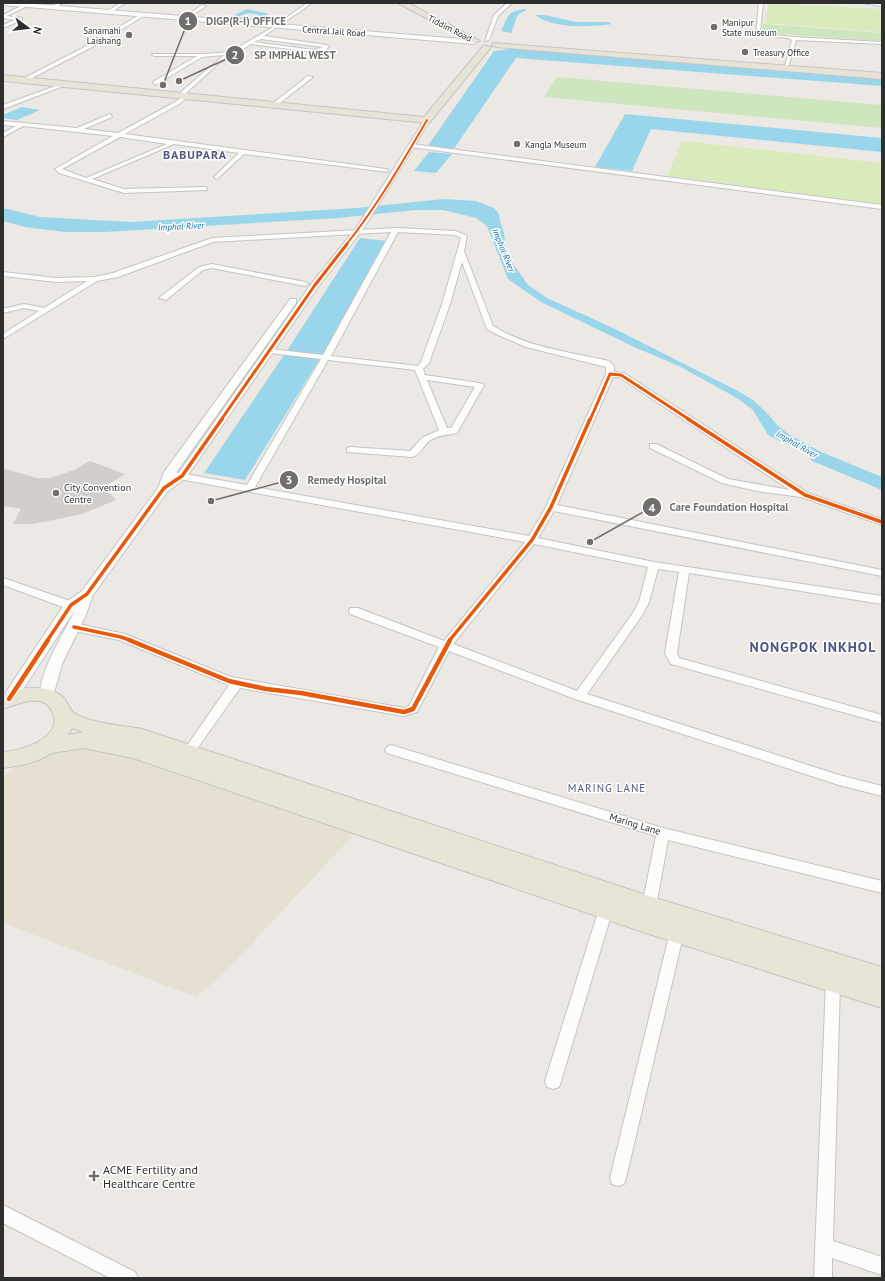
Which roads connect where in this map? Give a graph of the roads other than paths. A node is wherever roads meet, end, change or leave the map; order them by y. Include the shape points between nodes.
1 (5, 3) edge
2 (61, 3) edge
3 (123, 3) edge
4 (310, 3) edge
5 (402, 3) edge
6 (409, 3) edge
7 (510, 3) edge
8 (761, 3) edge
9 (867, 3) edge
10 (27, 5) junction
11 (882, 5) edge
12 (204, 6) dead end
13 (53, 7) junction
14 (108, 12) junction
15 (143, 15) junction
16 (183, 19) junction
17 (3, 21) edge
18 (14, 22) junction
19 (3, 27) edge
20 (277, 27) junction
21 (259, 37) junction
22 (793, 38) junction
23 (250, 43) junction
24 (484, 43) junction
25 (882, 43) edge
26 (535, 48) junction
27 (231, 53) junction
28 (154, 55) dead end
29 (204, 55) junction
30 (480, 55) junction
31 (786, 65) junction
32 (882, 72) edge
33 (3, 75) edge
34 (882, 76) edge
35 (310, 77) dead end
36 (3, 78) edge
37 (25, 79) junction
38 (155, 82) dead end
39 (62, 84) junction
40 (184, 95) junction
41 (277, 104) junction
42 (3, 107) edge
43 (110, 116) dead end
44 (425, 118) junction
45 (3, 123) edge
46 (24, 124) junction
47 (79, 130) junction
48 (3, 135) edge
49 (118, 136) junction
50 (171, 143) junction
51 (412, 146) junction
52 (242, 153) junction
53 (388, 168) joint
54 (217, 176) dead end
55 (85, 180) junction
56 (204, 189) dead end
57 (882, 207) edge
58 (358, 214) dead end
59 (353, 230) junction
60 (396, 230) junction
61 (460, 251) junction
62 (3, 274) edge
63 (95, 279) junction
64 (305, 284) junction
65 (162, 298) dead end
66 (3, 311) edge
67 (45, 311) junction
68 (3, 336) edge
69 (270, 351) junction
70 (326, 358) junction
71 (421, 373) junction
72 (610, 374) junction
73 (444, 431) junction
74 (653, 446) dead end
75 (350, 450) dead end
76 (168, 474) junction
77 (182, 476) junction
78 (164, 488) junction
79 (250, 488) junction
80 (805, 494) junction
81 (551, 507) junction
82 (882, 522) edge
83 (532, 540) junction
84 (654, 565) junction
85 (684, 570) junction
86 (882, 573) edge
87 (3, 581) edge
88 (882, 600) edge
89 (77, 608) junction
90 (354, 611) dead end
91 (74, 627) junction
92 (446, 647) junction
93 (237, 683) junction
94 (47, 696) junction
95 (579, 696) junction
96 (6, 700) edge
97 (64, 717) junction
98 (882, 719) edge
99 (48, 746) junction
100 (391, 750) dead end
101 (188, 753) junction
102 (3, 760) edge
103 (882, 791) edge
104 (663, 833) junction
105 (882, 887) edge
106 (649, 906) junction
107 (606, 909) junction
108 (677, 932) junction
109 (882, 978) edge
110 (833, 982) junction
111 (882, 997) edge
112 (552, 1081) dead end
113 (618, 1178) dead end
114 (3, 1214) edge
115 (823, 1246) junction
116 (882, 1266) edge
117 (129, 1278) edge
118 (823, 1278) edge

1 - 10 street, Central Jail Road
2 - 13 street
3 - 14 street
4 - 20 street
5 - 24 highway, Tiddim Road
6 - 24 highway
7 - 24 street via 496,15
8 - 22 street via 758,34
9 - 11 street
10 - 13 street, Central Jail Road
10 - 18 street via 3,17 20,19
12 - 16 street
13 - 14 street, Central Jail Road
14 - 15 street, Central Jail Road
15 - 16 street, Central Jail Road
15 - 37 street via 117,32
16 - 20 street, Central Jail Road
17 - 18 street
18 - 19 street
20 - 21 street
20 - 24 street, Central Jail Road
21 - 23 street
21 - 23 street via 327,46 314,51
22 - 25 street
22 - 31 street
23 - 27 street
24 - 26 highway
24 - 30 highway
24 - 31 highway
24 - 44 highway
26 - 30 highway via 501,49
26 - 34 highway
27 - 29 street
27 - 40 street via 212,65
28 - 29 street
29 - 38 street
30 - 44 highway
31 - 32 highway
33 - 37 highway
35 - 41 street
36 - 37 highway
37 - 39 highway
37 - 40 highway
39 - 40 highway
39 - 42 street
40 - 41 highway
40 - 49 street via 172,106
41 - 44 highway
43 - 47 street
44 - 51 street
44 - 53 street
45 - 46 street
46 - 47 street
46 - 48 street
47 - 49 street
49 - 50 street
49 - 55 street via 58,169
50 - 52 street
50 - 55 street
51 - 57 street
51 - 59 street via 380,196
52 - 53 street
52 - 54 street
55 - 56 street via 130,191
58 - 59 street
59 - 60 street
59 - 63 street via 212,240 115,275
59 - 64 street
59 - 69 street
60 - 61 street via 461,234 465,237
60 - 70 street
61 - 71 street via 446,304
61 - 72 street via 490,327 495,332 517,341 606,363 610,366
62 - 63 street via 56,280
63 - 67 street
64 - 65 street via 212,266 201,268
64 - 76 street
66 - 67 street via 26,306 34,306
67 - 68 street
69 - 70 street
69 - 77 street
70 - 71 street
70 - 79 street
71 - 73 street
71 - 73 street via 480,385 455,430
72 - 80 street via 627,378
72 - 81 street
73 - 75 street via 424,441 412,454
74 - 80 street via 726,480 757,488
76 - 77 street
76 - 78 street
77 - 78 street
77 - 79 street
78 - 89 street
79 - 83 street
80 - 82 street
81 - 83 street
81 - 86 street
83 - 84 street
83 - 92 street
84 - 85 street
84 - 95 street via 638,614
85 - 88 street
85 - 98 street via 670,653 675,661
87 - 89 street
89 - 91 street
89 - 96 street
90 - 92 street
91 - 93 street via 121,637
91 - 94 street via 58,655 51,673
92 - 93 street via 413,709 407,712
92 - 95 street
93 - 101 street
94 - 96 main road via 29,694
94 - 97 main road via 59,704
95 - 103 street via 839,780
97 - 99 main road via 60,732
97 - 101 main road via 92,728 142,737
99 - 102 main road via 29,756
99 - 107 main road via 83,740 134,750
100 - 104 street, Maring Lane
101 - 106 main road
104 - 105 street, Maring Lane
104 - 106 street
106 - 109 main road
107 - 108 main road
107 - 112 street
108 - 110 main road
108 - 113 street
110 - 111 main road
110 - 115 street
114 - 117 street
115 - 116 street
115 - 118 street

